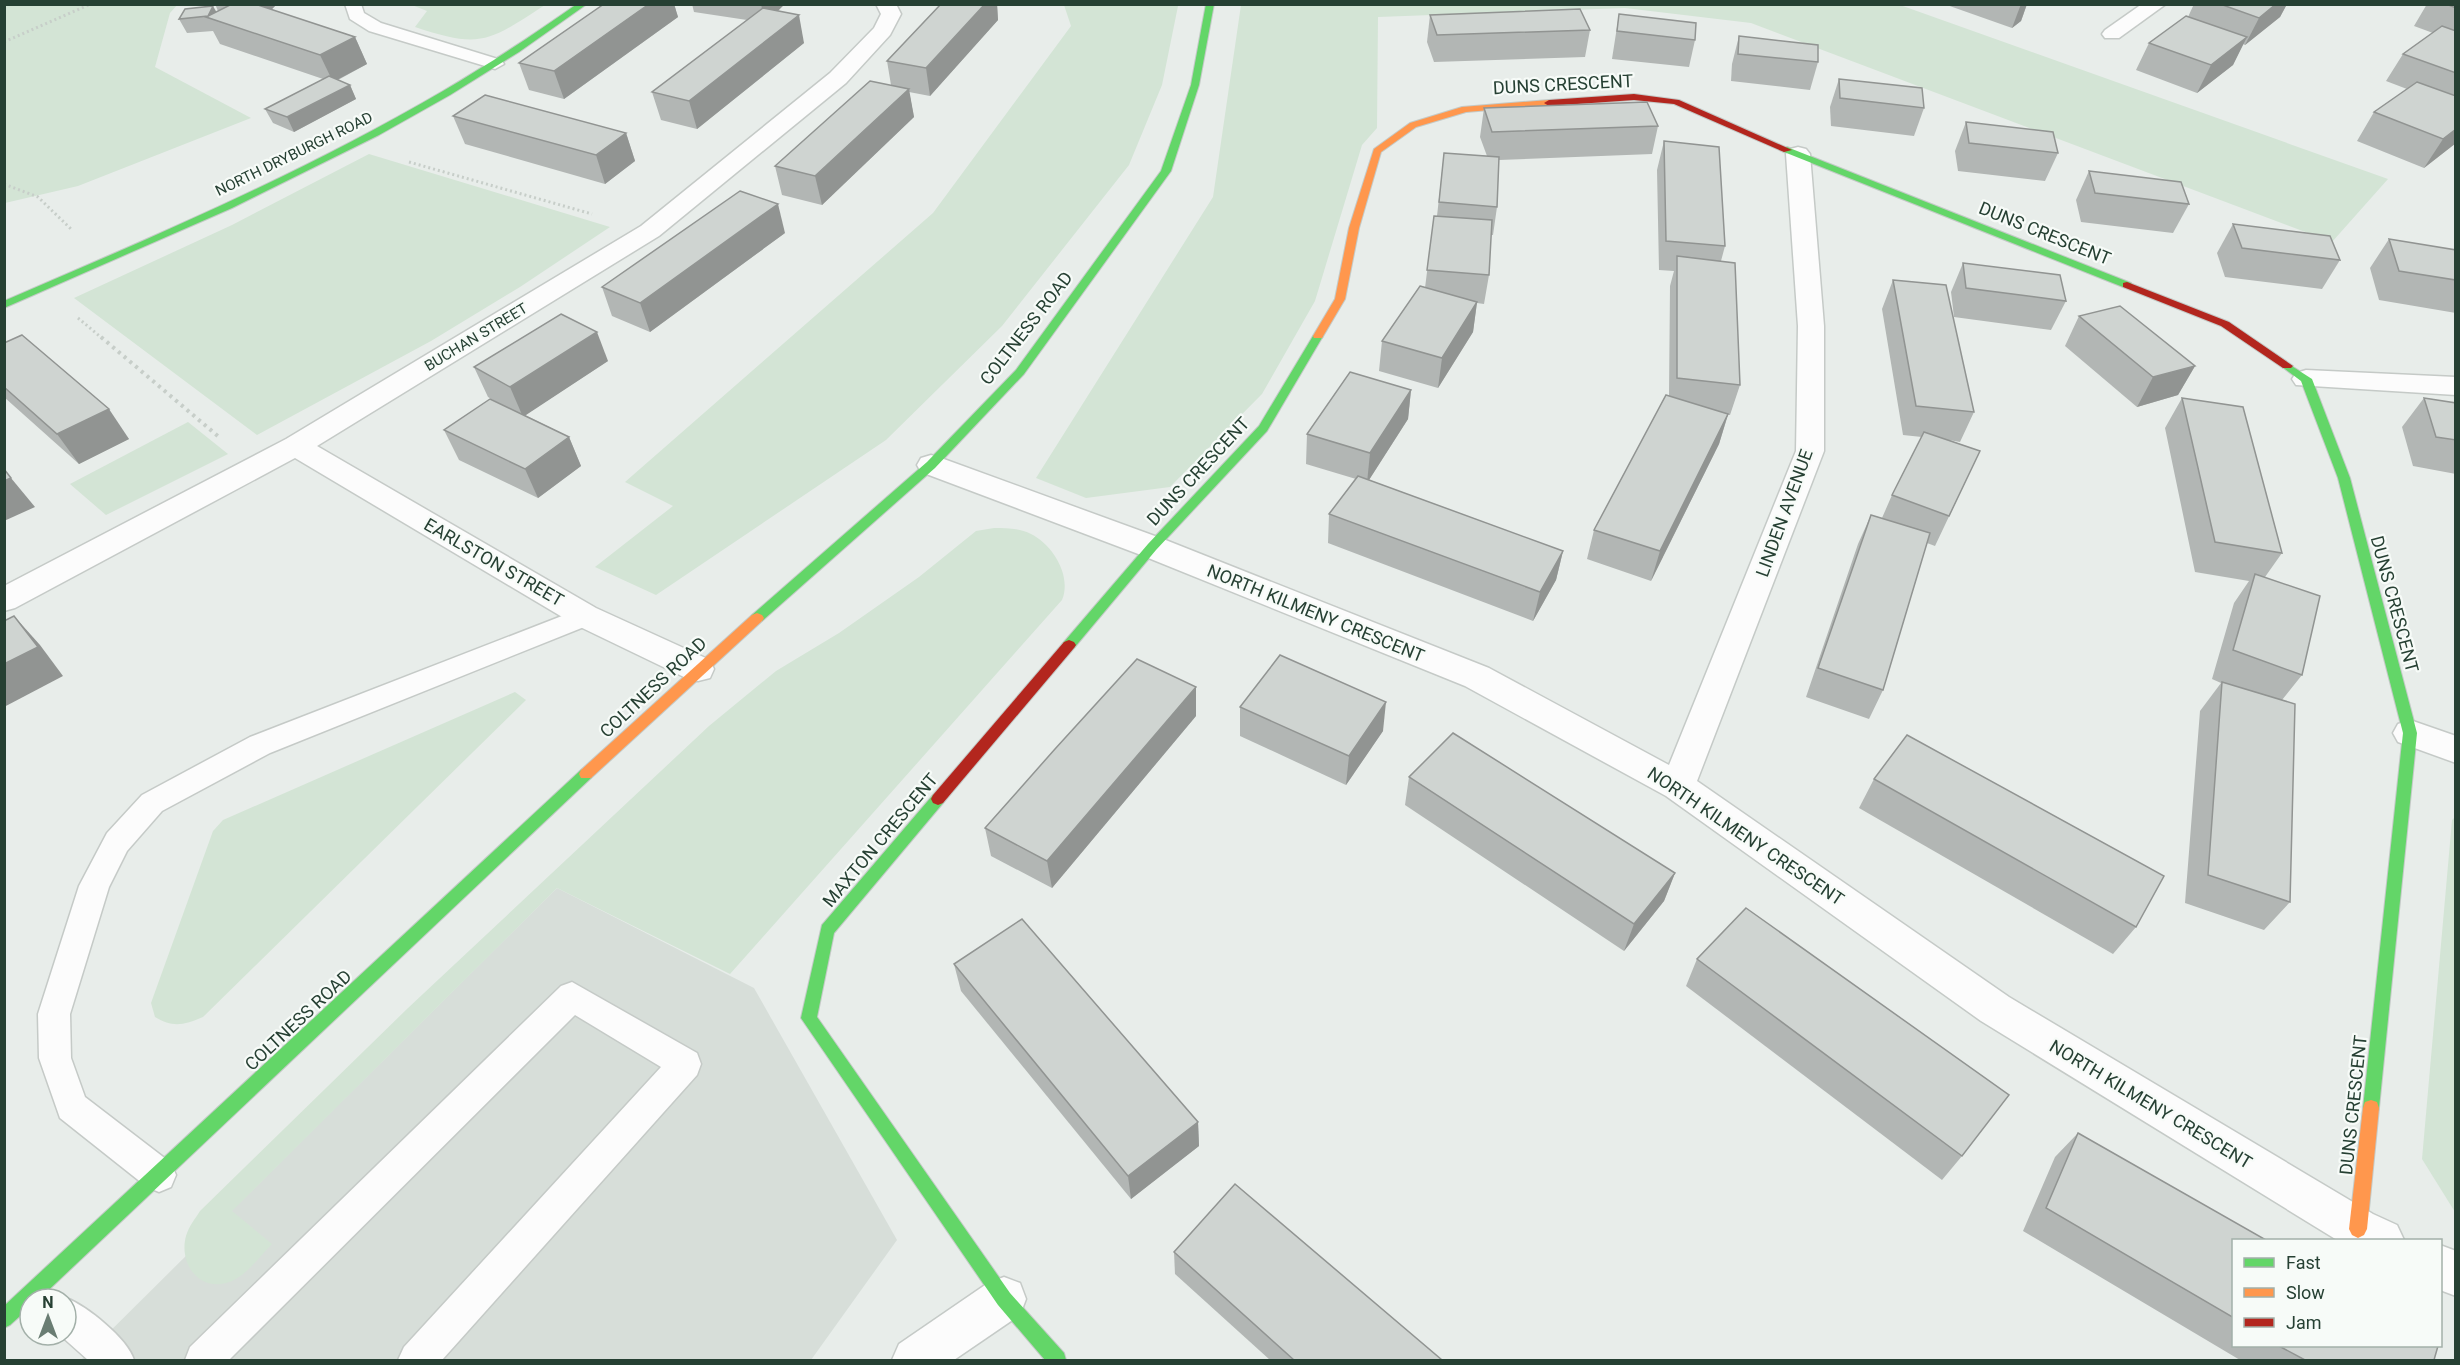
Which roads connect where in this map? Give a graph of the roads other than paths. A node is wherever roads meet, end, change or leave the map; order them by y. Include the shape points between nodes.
1 (354, 4) edge
2 (583, 4) edge
3 (886, 4) edge
4 (1210, 4) edge
5 (2156, 4) edge
6 (2112, 34) dead end
7 (495, 64) junction
8 (1798, 154) junction
9 (4, 305) edge
10 (2306, 379) junction
11 (2456, 386) edge
12 (296, 446) junction
13 (931, 465) junction
14 (1152, 547) junction
15 (4, 600) edge
16 (585, 616) junction
17 (698, 669) junction
18 (2410, 733) junction
19 (2456, 750) edge
20 (1678, 786) junction
21 (159, 1175) junction
22 (2370, 1235) edge
23 (2442, 1268) edge
24 (2456, 1274) edge
25 (48, 1287) edge
26 (1004, 1299) junction
27 (18, 1310) edge
28 (4, 1319) edge
29 (78, 1327) edge
30 (116, 1360) edge
31 (203, 1360) edge
32 (417, 1360) edge
33 (915, 1360) edge
34 (1057, 1360) edge

1 - 7 lane via 356,15 375,27
2 - 7 street, NORTH DRYBURGH ROAD
3 - 12 street, BUCHAN STREET via 891,14 884,31 838,78 650,231
4 - 13 street, COLTNESS ROAD via 1195,85 1166,171 1020,372
5 - 6 street
7 - 9 street, NORTH DRYBURGH ROAD via 409,116 351,145 222,208
8 - 10 street, DUNS CRESCENT via 2225,324
8 - 14 street, DUNS CRESCENT via 1676,102 1634,97 1465,109 1413,125 1377,152 1354,228 1340,299 1263,428
8 - 20 street, LINDEN AVENUE via 1811,326 1810,451
10 - 11 street
10 - 18 street, DUNS CRESCENT via 2344,478
12 - 15 street, BUCHAN STREET
12 - 16 street, EARLSTON STREET
13 - 14 street, NORTH KILMENY CRESCENT
13 - 17 street, COLTNESS ROAD
14 - 20 street, NORTH KILMENY CRESCENT via 1477,677
14 - 26 street, MAXTON CRESCENT via 827,930 809,1018
16 - 17 street, EARLSTON STREET
16 - 21 lane via 260,745 152,803 117,842 94,886 54,1014 55,1058 72,1107
17 - 21 street, COLTNESS ROAD
18 - 19 street
18 - 22 street, DUNS CRESCENT
20 - 22 street, NORTH KILMENY CRESCENT via 1995,1009
21 - 25 street, COLTNESS ROAD
23 - 24 street
26 - 33 street
26 - 34 street, MAXTON CRESCENT
27 - 28 street, COLTNESS ROAD
29 - 30 lane
31 - 32 lane via 572,996 685,1064

